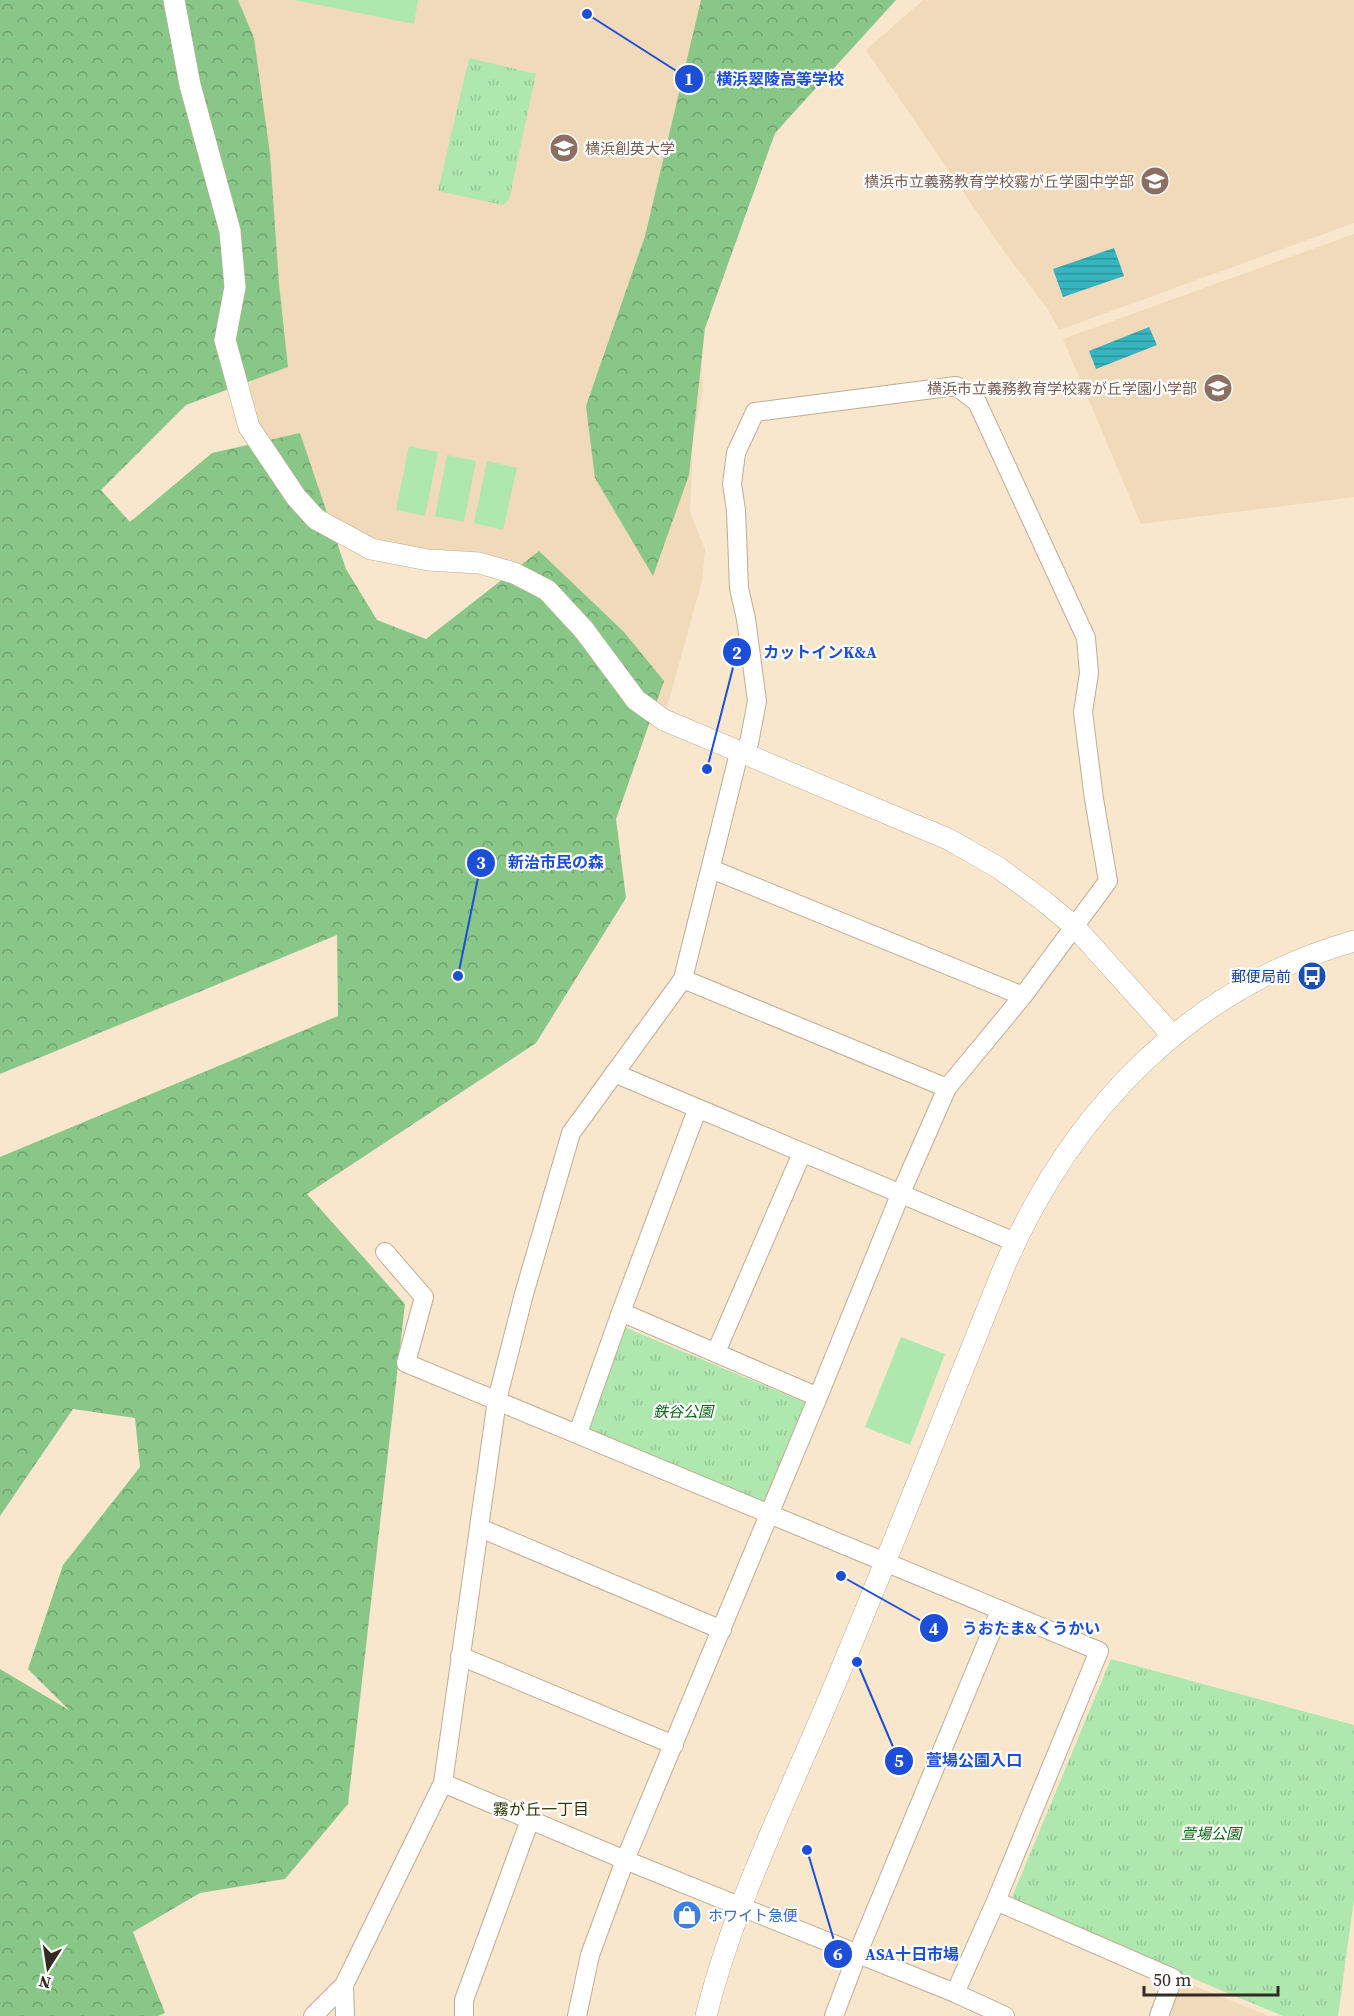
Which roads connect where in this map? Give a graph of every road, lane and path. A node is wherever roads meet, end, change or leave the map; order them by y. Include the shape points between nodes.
1 (174, 0) edge
2 (739, 753) junction
3 (711, 869) junction
4 (1075, 927) junction
5 (1354, 941) edge
6 (683, 979) junction
7 (1023, 996) junction
8 (1172, 1035) junction
9 (614, 1073) junction
10 (947, 1088) junction
11 (697, 1110) junction
12 (802, 1153) junction
13 (900, 1195) junction
14 (1015, 1242) junction
15 (385, 1252) dead end
16 (621, 1312) junction
17 (716, 1352) junction
18 (819, 1397) junction
19 (496, 1400) junction
20 (578, 1433) junction
21 (770, 1515) junction
22 (480, 1528) junction
23 (885, 1563) junction
24 (1000, 1611) junction
25 (722, 1630) junction
26 (460, 1656) junction
27 (674, 1745) junction
28 (443, 1783) junction
29 (530, 1820) junction
30 (625, 1860) junction
31 (996, 1901) junction
32 (741, 1907) junction
33 (857, 1955) junction
34 (344, 1985) junction
35 (955, 1993) junction
36 (313, 2016) edge
37 (345, 2016) edge
38 (464, 2016) edge
39 (577, 2016) edge
40 (706, 2016) edge
41 (834, 2016) edge
42 (1005, 2016) edge
43 (1159, 2016) edge

1 - 2 street via 190,85 230,231 236,287 225,340 249,427 296,497 316,519 371,549 428,560 479,562 514,573 547,590 584,630 636,700 678,728
2 - 3 street
2 - 4 street via 948,839 999,868
2 - 4 street via 749,743 757,701 739,588 732,484 736,453 755,412 956,386 977,402 1086,638 1089,673 1083,712 1108,881
3 - 6 street
3 - 7 street
4 - 7 street
4 - 8 street
5 - 8 street via 1284,966 1226,996
6 - 9 street
6 - 10 street
7 - 10 street
8 - 14 street via 1113,1092 1063,1159
9 - 11 street
9 - 19 street via 571,1133
10 - 13 street
11 - 12 street
11 - 16 street
12 - 13 street
12 - 17 street
13 - 14 street
13 - 18 street
14 - 23 street
15 - 19 street via 424,1297 406,1363
16 - 17 street
16 - 20 street
17 - 18 street
18 - 21 street
19 - 20 street
19 - 22 street
20 - 21 street
21 - 23 street
21 - 25 street
22 - 25 street
22 - 26 street
23 - 24 street
23 - 32 street
24 - 31 street via 1099,1651
24 - 33 street
25 - 27 street
26 - 27 street
26 - 28 street
27 - 30 street
28 - 29 street
28 - 34 street
29 - 30 street
29 - 38 street via 464,2000
30 - 32 street
30 - 39 street via 590,1955
31 - 35 street
31 - 43 street via 1173,1978
32 - 33 street
32 - 40 street
33 - 35 street
33 - 41 street
34 - 36 street
34 - 37 street
35 - 42 street

